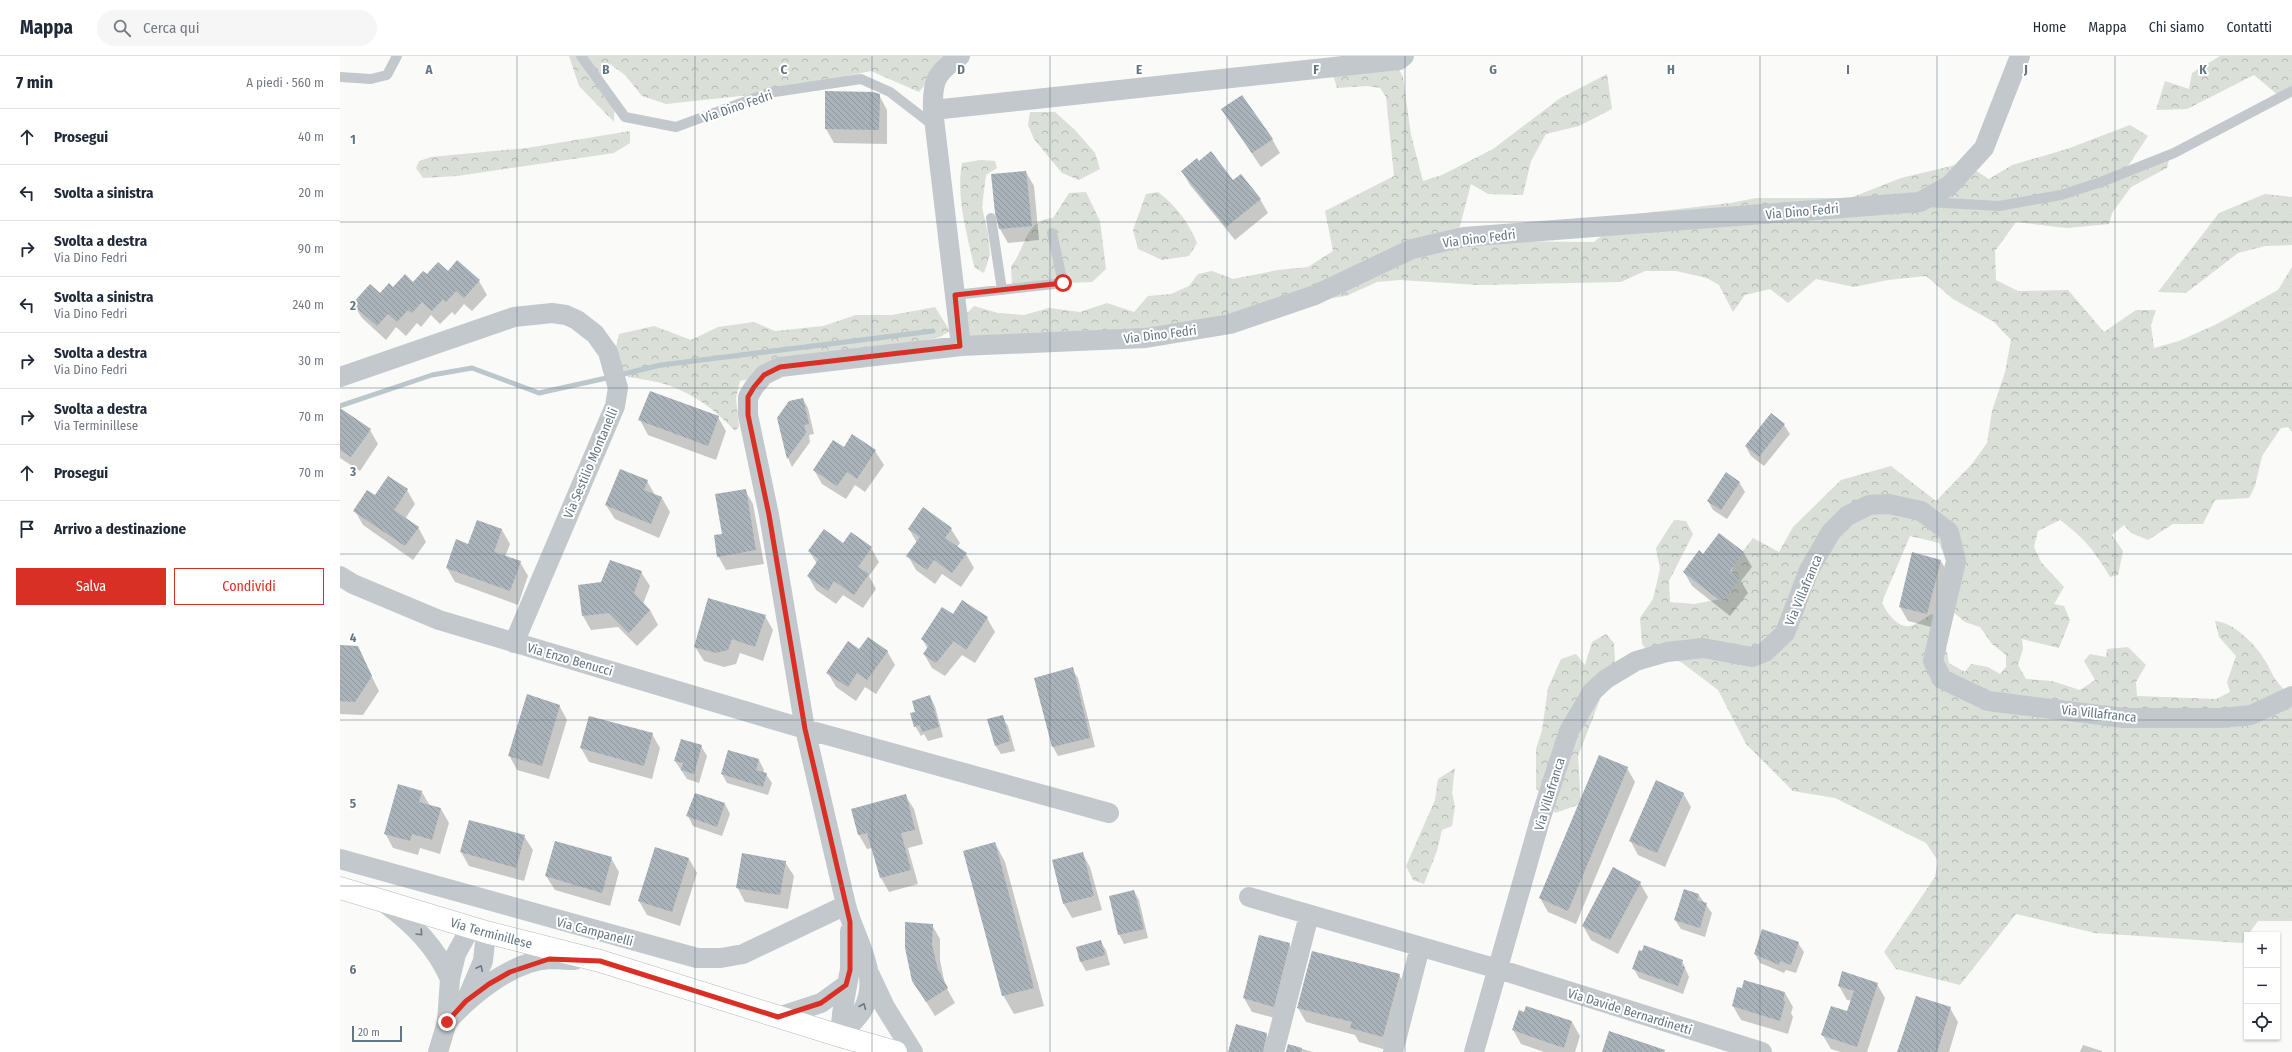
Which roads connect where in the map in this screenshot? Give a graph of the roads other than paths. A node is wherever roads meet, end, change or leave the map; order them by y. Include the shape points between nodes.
1 (397, 56) edge
2 (581, 56) edge
3 (960, 56) edge
4 (1404, 56) edge
5 (2020, 56) edge
6 (340, 77) edge
7 (2292, 91) edge
8 (934, 118) junction
9 (1920, 202) junction
10 (991, 218) dead end
11 (1052, 233) dead end
12 (1002, 290) junction
13 (955, 295) junction
14 (960, 346) junction
15 (340, 377) edge
16 (340, 576) edge
17 (514, 643) junction
18 (2292, 696) edge
19 (805, 729) junction
20 (1109, 813) dead end
21 (340, 859) edge
22 (340, 888) edge
23 (1250, 897) dead end
24 (380, 899) junction
25 (848, 914) junction
26 (1309, 915) junction
27 (478, 929) junction
28 (1420, 946) junction
29 (600, 961) junction
30 (1498, 969) junction
31 (868, 972) junction
32 (450, 979) junction
33 (846, 985) junction
34 (466, 1001) junction
35 (778, 1017) junction
36 (447, 1022) junction
37 (840, 1036) junction
38 (438, 1052) edge
39 (896, 1052) edge
40 (913, 1052) edge
41 (1274, 1052) edge
42 (1393, 1052) edge
43 (1474, 1052) edge
44 (1762, 1052) edge

1 - 6 lane via 387,76 371,79
2 - 8 lane, Via Dino Fedri via 625,116 669,126 676,127 768,93 861,79 890,92
3 - 8 street via 936,77 932,90
4 - 8 street via 1399,60
5 - 9 street, Via Dino Fedri via 1984,148 1950,185
7 - 9 lane via 2174,153 2061,195 1999,206
8 - 13 street
9 - 14 street, Via Dino Fedri via 1464,237 1412,248 1315,295 1230,324 1146,338
10 - 12 lane
11 - 12 lane via 1063,283
12 - 13 lane
13 - 14 street
14 - 19 street, Via Dino Fedri via 780,367 764,375 748,397 748,415 769,515
15 - 17 street, Via Sestilio Montanelli via 522,316 552,313 566,315 594,334 608,352 618,388 615,406
16 - 17 street, Via Enzo Benucci via 353,584 439,620
17 - 19 street, Via Enzo Benucci
18 - 30 street, Via Villafranca via 2251,715 2221,718 2124,718 1988,701 1942,679 1933,661 1956,561 1949,532 1922,511 1889,504 1869,505 1847,516 1831,532 1809,570 1785,633 1765,652 1752,657 1703,648 1668,652 1636,661 1606,679 1592,692 1569,731 1540,820
19 - 20 street, Via Enzo Benucci
19 - 25 street, Via Dino Fedri
21 - 25 street, Via Campanelli via 697,958 721,958 744,954
22 - 24 main road, Via Terminillese
23 - 26 street, Via Davide Bernardinetti
24 - 27 main road, Via Terminillese
24 -> 32 street via 410,922 428,941 443,962
25 - 31 street, Via Dino Fedri via 860,940
25 - 33 street, Via Dino Fedri via 850,970
26 - 28 street, Via Davide Bernardinetti
26 - 41 street
27 - 29 main road, Via Terminillese
27 - 32 street via 456,954
34 -> 27 street via 483,961
28 - 30 street, Via Davide Bernardinetti
28 - 42 street
29 - 34 street via 549,959 532,963 489,984
29 - 35 main road, Via Terminillese
30 - 43 street, Via Villafranca
30 - 44 street, Via Davide Bernardinetti
37 -> 31 street, Via Dino Fedri via 862,1010 870,988
31 - 40 street, Via Dino Fedri via 885,1007
32 - 36 street
33 - 35 street via 821,1003
33 - 37 street, Via Dino Fedri
34 - 36 street
35 - 37 main road, Via Terminillese
36 - 38 street
37 - 39 main road, Via Terminillese

